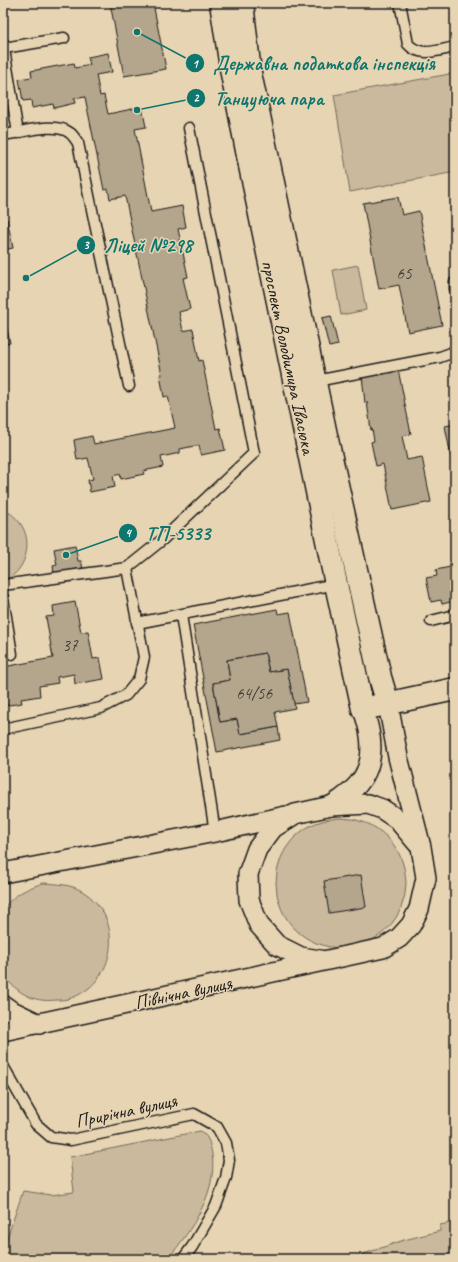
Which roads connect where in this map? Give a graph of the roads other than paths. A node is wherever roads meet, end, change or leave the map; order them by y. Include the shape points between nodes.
1 (222, 3) edge
2 (242, 3) edge
3 (400, 3) edge
4 (64, 38) dead end
5 (3, 45) edge
6 (455, 47) edge
7 (189, 128) dead end
8 (18, 133) junction
9 (3, 135) edge
10 (455, 282) edge
11 (455, 289) edge
12 (455, 350) edge
13 (316, 381) junction
14 (129, 386) dead end
15 (127, 568) junction
16 (336, 584) junction
17 (3, 585) edge
18 (3, 598) edge
19 (181, 615) junction
20 (455, 615) edge
21 (431, 621) dead end
22 (137, 623) junction
23 (12, 654) dead end
24 (455, 689) edge
25 (388, 704) junction
26 (363, 709) junction
27 (3, 728) edge
28 (331, 806) junction
29 (296, 814) junction
30 (215, 832) junction
31 (421, 846) junction
32 (21, 869) junction
33 (3, 873) edge
34 (3, 880) edge
35 (327, 961) junction
36 (3, 1005) edge
37 (39, 1024) junction
38 (3, 1031) edge
39 (3, 1066) edge
40 (183, 1259) edge

1 - 16 street, проспект Володимира Івасюка via 236,96
2 - 13 street, проспект Володимира Івасюка via 250,72
3 - 6 lane via 408,44 412,48 422,52
4 - 5 lane
5 - 8 lane
7 - 15 lane via 254,453 162,540
8 - 9 lane
8 - 14 lane via 60,128 70,133 78,143
10 - 11 lane
12 - 13 lane via 440,357
13 - 25 street, проспект Володимира Івасюка
15 - 17 lane
15 - 22 lane
16 - 19 lane
16 - 26 street, проспект Володимира Івасюка
18 - 23 lane
19 - 22 lane
19 - 30 lane
20 - 21 lane
22 - 27 lane via 144,657 140,679 126,696 102,708
24 - 25 street
25 - 26 street
25 - 31 street via 398,757
26 - 28 street via 372,755 358,786
28 - 29 street
28 - 31 street via 368,804 382,809 396,819
29 - 30 street
29 - 35 street via 273,828 257,849 248,874 250,900 259,925 277,945 301,957
30 - 32 street
31 - 35 street, Північна вулиця via 426,878 419,910 411,925 399,938 383,948
32 - 33 street
32 - 34 street
35 - 37 street, Північна вулиця
36 - 37 street
37 - 38 street, Північна вулиця
39 - 40 lane, Прирічна вулиця via 36,1124 51,1137 71,1140 194,1114 217,1127 226,1143 229,1160 226,1178 216,1206

